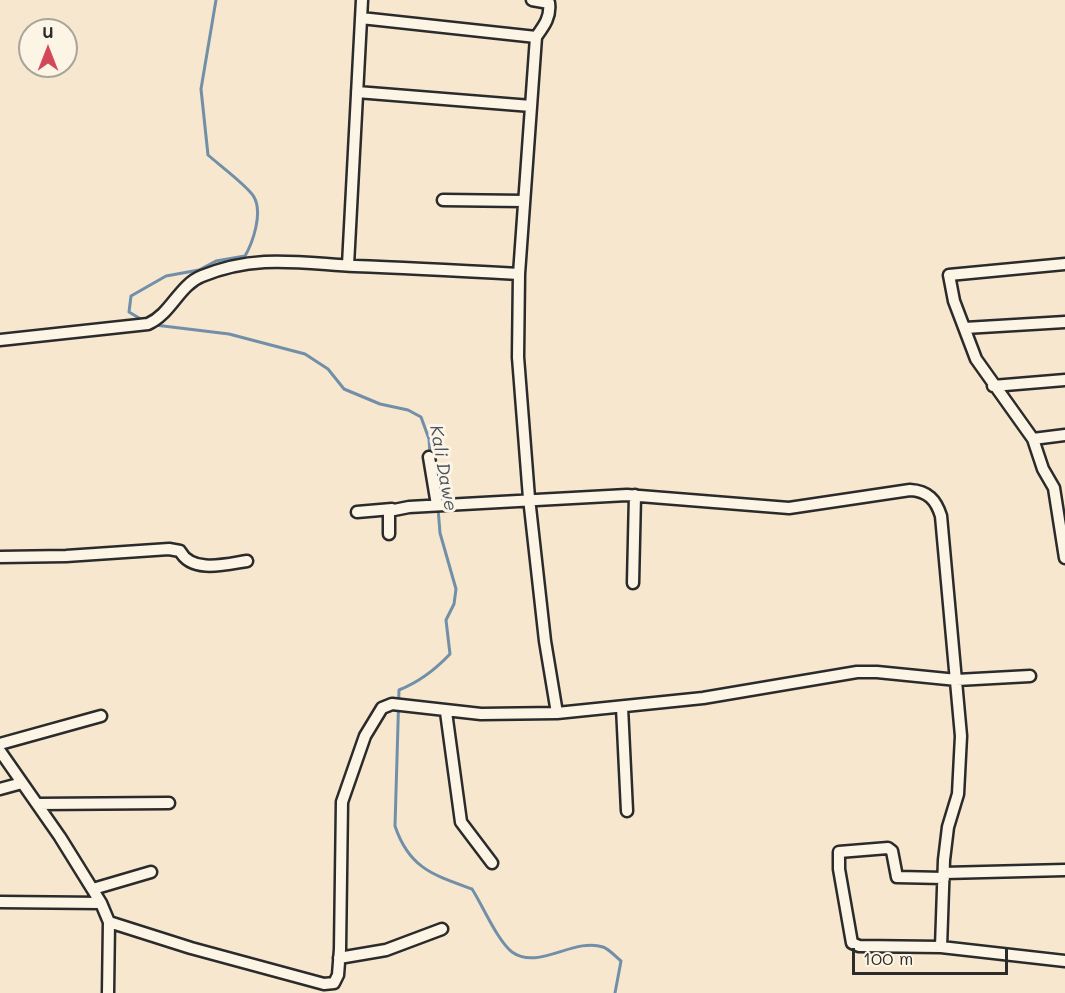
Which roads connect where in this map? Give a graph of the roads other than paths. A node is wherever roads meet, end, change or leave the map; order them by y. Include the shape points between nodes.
1 (362, 0) edge
2 (532, 0) edge
3 (361, 18) junction
4 (536, 37) junction
5 (357, 92) junction
6 (531, 106) junction
7 (443, 200) dead end
8 (524, 201) junction
9 (1065, 264) edge
10 (348, 266) junction
11 (519, 274) junction
12 (1065, 322) edge
13 (965, 328) junction
14 (0, 339) edge
15 (1065, 380) edge
16 (993, 386) junction
17 (1065, 435) edge
18 (1033, 440) junction
19 (429, 457) dead end
20 (1060, 489) edge
21 (635, 495) junction
22 (529, 498) junction
23 (437, 505) junction
24 (392, 509) junction
25 (357, 512) dead end
26 (389, 534) dead end
27 (1064, 552) edge
28 (0, 557) edge
29 (248, 561) dead end
30 (633, 583) dead end
31 (1030, 676) dead end
32 (957, 680) junction
33 (622, 707) junction
34 (446, 712) junction
35 (557, 713) junction
36 (101, 716) dead end
37 (0, 744) edge
38 (0, 751) edge
39 (22, 783) junction
40 (0, 789) edge
41 (169, 802) dead end
42 (37, 804) junction
43 (627, 811) dead end
44 (492, 863) dead end
45 (1065, 870) edge
46 (151, 872) dead end
47 (944, 875) junction
48 (93, 889) junction
49 (0, 902) edge
50 (101, 903) junction
51 (108, 922) junction
52 (442, 929) dead end
53 (941, 946) junction
54 (339, 958) junction
55 (1065, 961) edge
56 (334, 989) edge
57 (108, 993) edge

1 - 3 street
2 - 4 street via 550,6 546,24
3 - 4 street
3 - 5 street
4 - 6 street
5 - 6 street
5 - 10 street
6 - 8 street
7 - 8 street
8 - 11 street
9 - 13 street via 949,275
10 - 11 street
10 - 14 street via 283,260 247,264 196,278 164,314 140,325
11 - 22 street via 520,401
12 - 13 street
13 - 16 street via 976,359
15 - 16 street
16 - 18 street
17 - 18 street
18 - 20 street via 1043,469
19 - 23 street
20 - 27 street
21 - 22 street
21 - 30 street
21 - 32 street via 774,508 910,490 927,494 941,516
22 - 23 street
22 - 35 street
23 - 24 street
24 - 25 street
24 - 26 street via 388,514
28 - 29 street via 169,549 180,551 187,561 200,565
31 - 32 street
32 - 33 street via 857,672 703,698
32 - 47 street via 961,758
33 - 35 street
33 - 43 street
34 - 35 street
34 - 44 street via 460,822
34 - 54 street via 392,704 378,711 364,736 342,802
36 - 37 street
38 - 39 street
39 - 40 street
39 - 42 street
41 - 42 street
42 - 48 street
45 - 47 street
46 - 48 street
47 - 53 street
47 - 53 street via 897,877 888,848 842,850 838,855 852,943
48 - 50 street
49 - 50 street
50 - 51 street
51 - 56 street
51 - 57 street
52 - 54 street via 386,950
53 - 55 street
54 - 56 street

